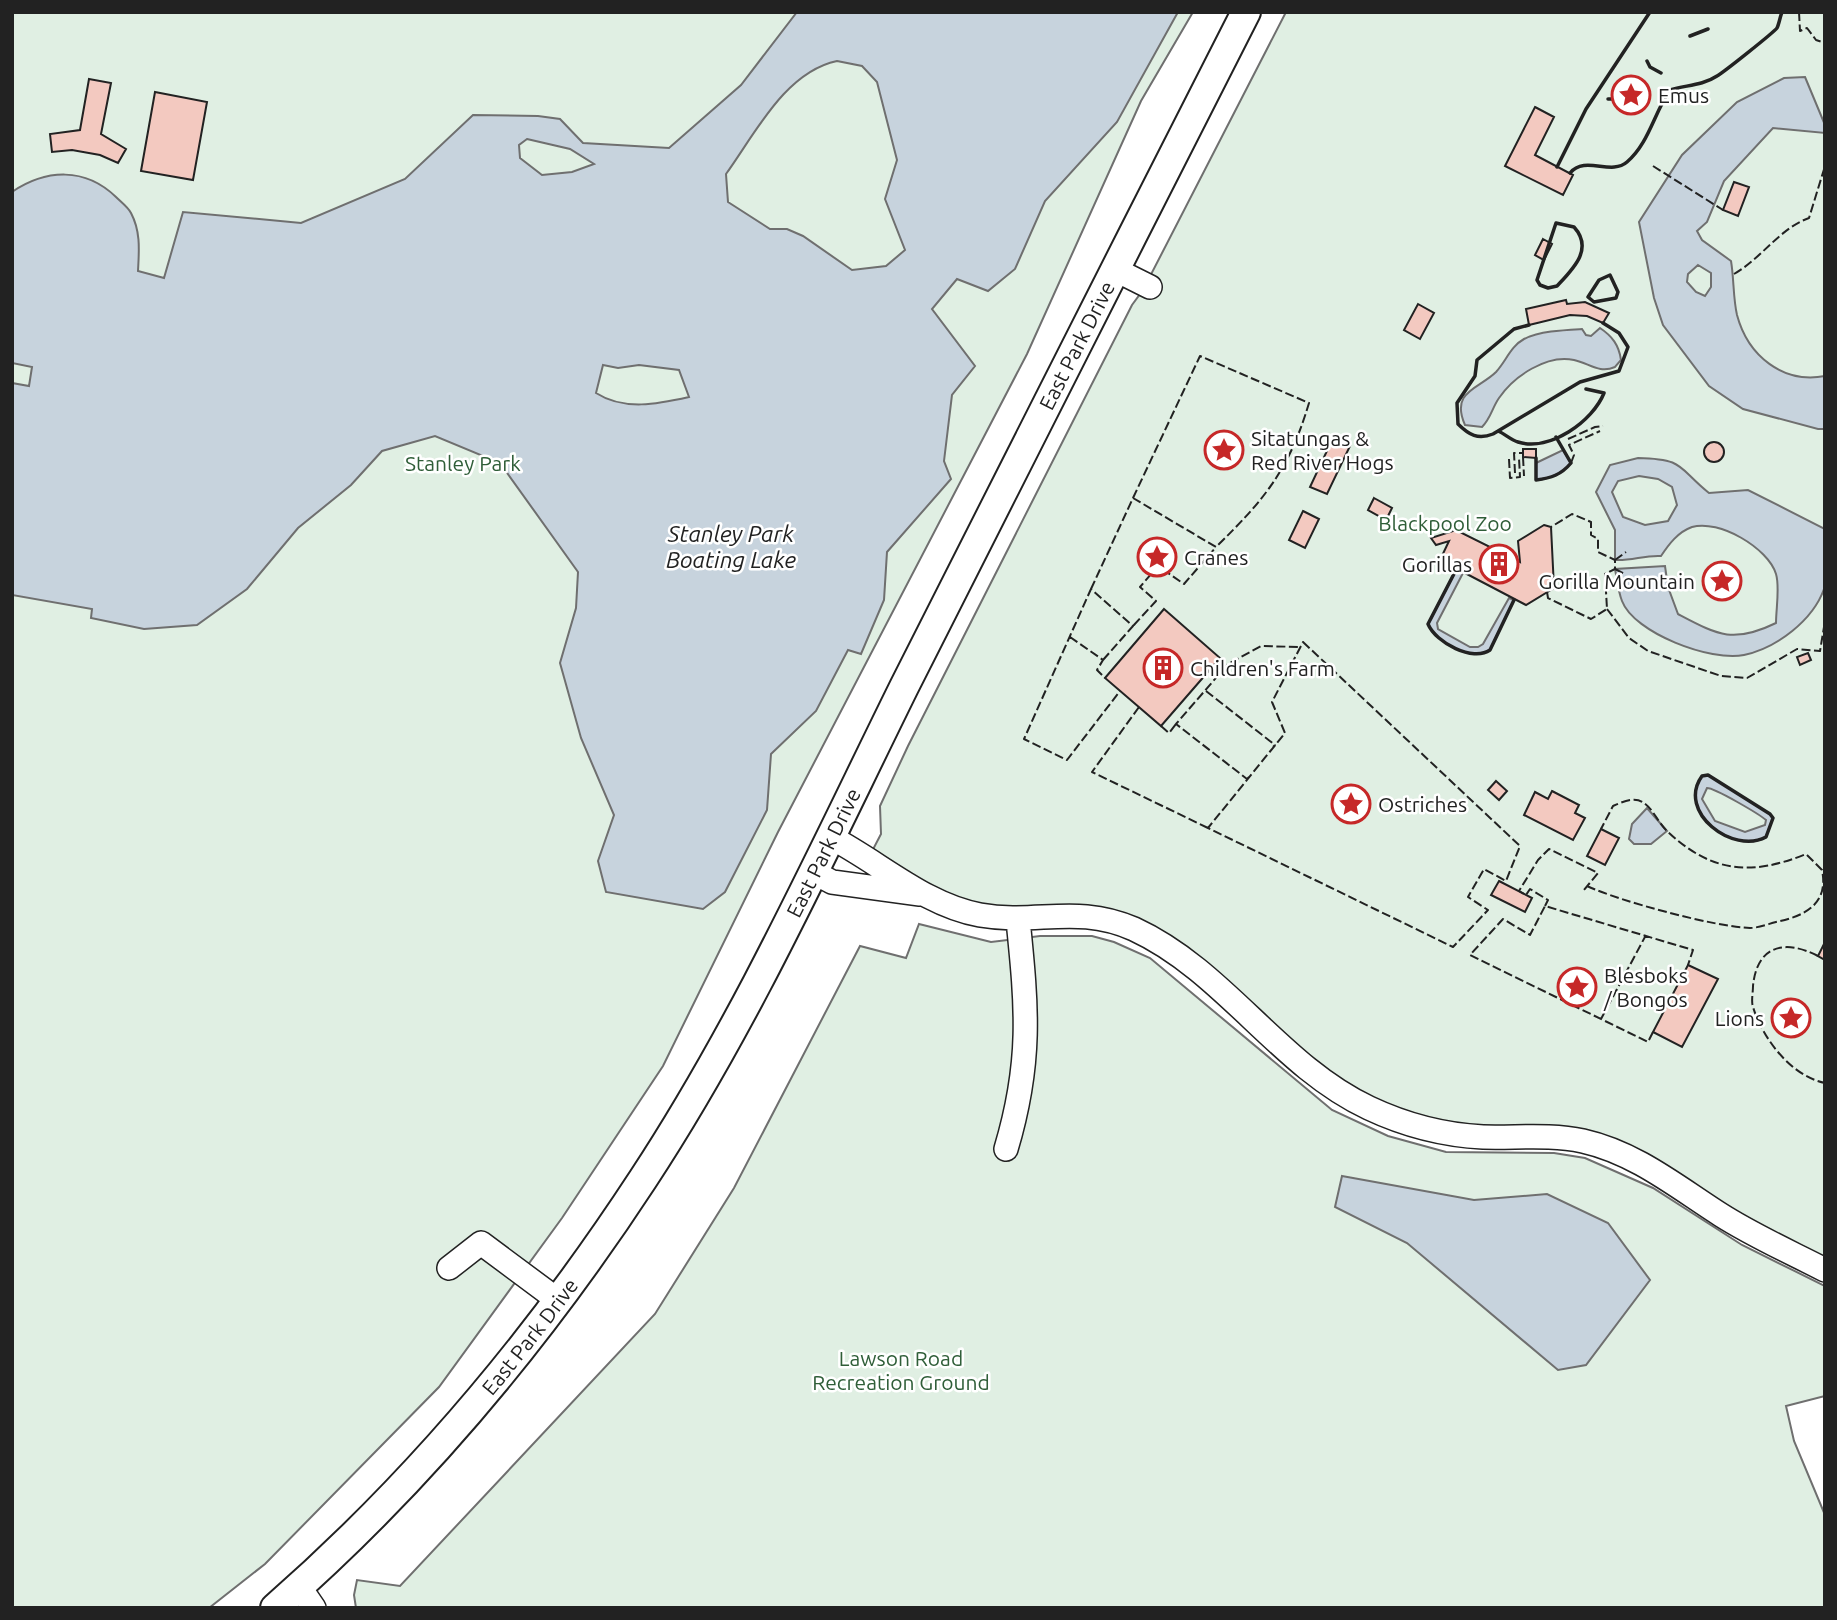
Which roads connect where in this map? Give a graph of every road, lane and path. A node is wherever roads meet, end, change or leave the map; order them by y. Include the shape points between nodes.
1 (1246, 12) edge
2 (1116, 270) junction
3 (1150, 287) dead end
4 (832, 838) junction
5 (815, 873) junction
6 (923, 894) junction
7 (1018, 920) junction
8 (1006, 1149) dead end
9 (449, 1268) dead end
10 (1825, 1270) edge
11 (559, 1301) junction
12 (307, 1597) edge
13 (275, 1608) edge

1 - 2 main road, East Park Drive
2 - 3 street
2 - 4 main road, East Park Drive via 1054,371
4 - 5 main road, East Park Drive
4 - 6 street
5 - 6 street via 832,882
5 - 11 main road, East Park Drive via 658,1155
6 - 7 street via 976,915
7 - 8 street via 1027,1041 1017,1115
7 - 10 street via 1065,914 1100,918 1134,930 1209,979 1334,1089 1369,1108 1445,1133 1549,1136 1616,1152
9 - 11 street via 481,1243
11 - 12 main road, East Park Drive via 496,1382
12 - 13 main road, East Park Drive

